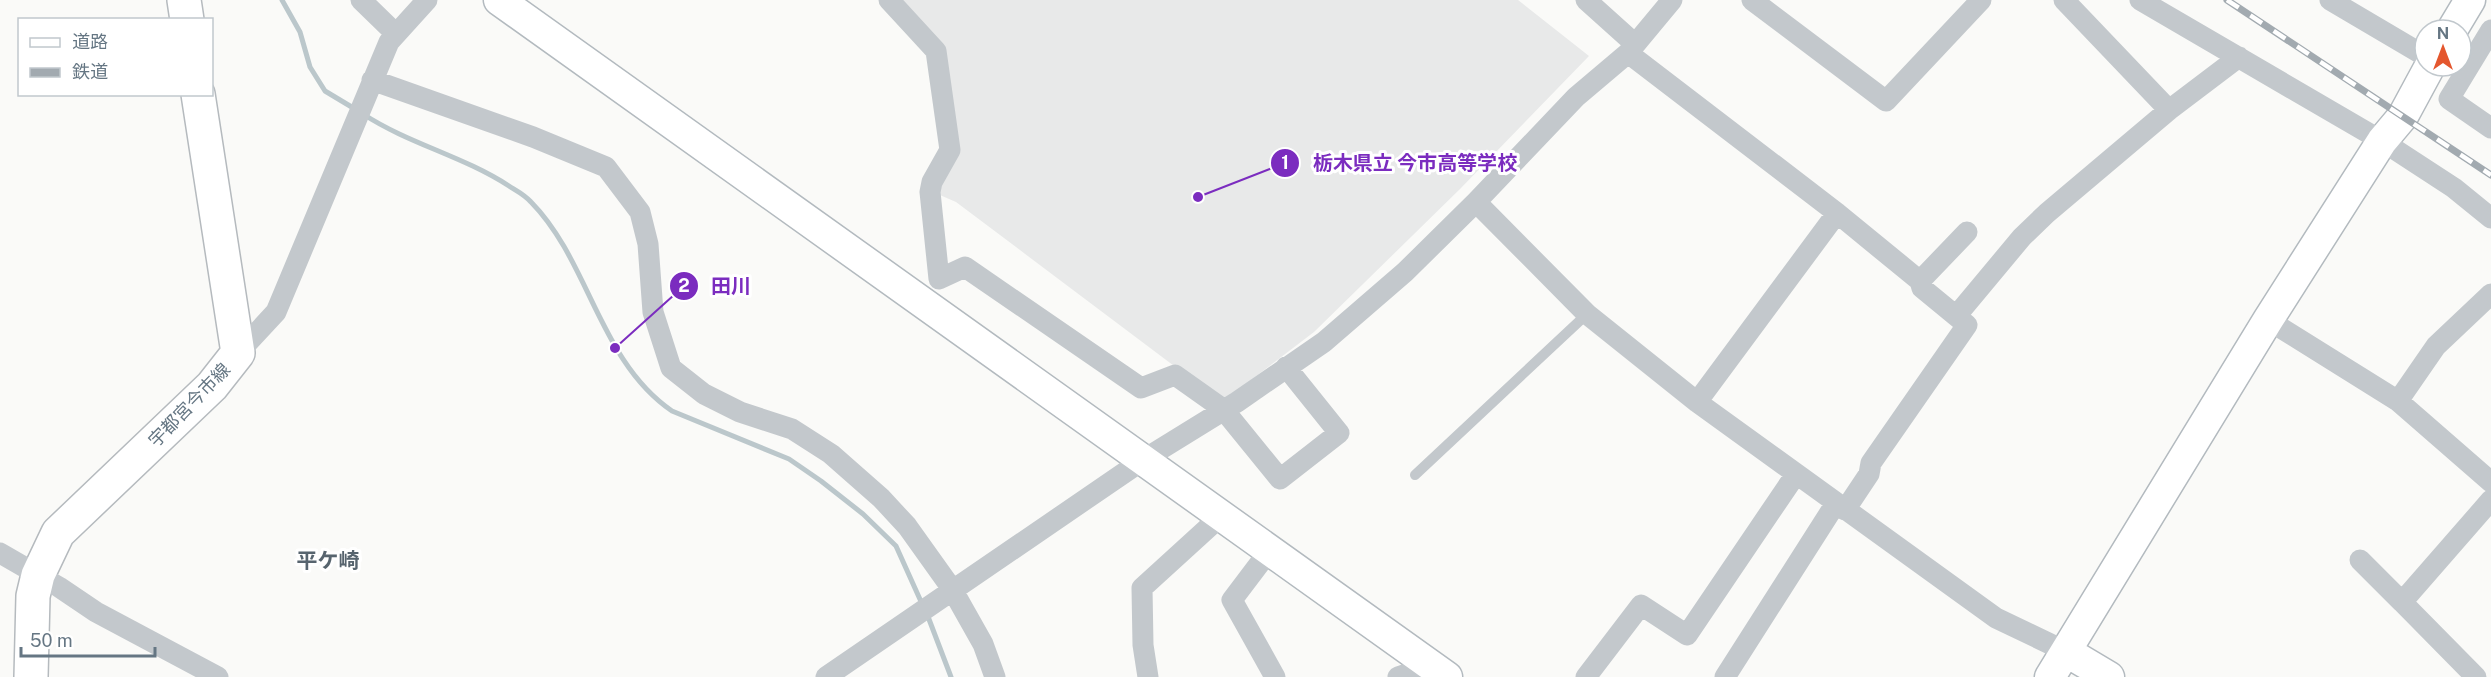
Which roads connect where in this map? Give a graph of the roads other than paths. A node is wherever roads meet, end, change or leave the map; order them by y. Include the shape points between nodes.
1 (184, 0) edge
2 (361, 0) edge
3 (427, 0) edge
4 (499, 0) edge
5 (889, 0) edge
6 (1586, 0) edge
7 (1672, 0) edge
8 (1752, 0) edge
9 (1981, 0) edge
10 (2064, 0) edge
11 (2140, 0) edge
12 (2330, 0) edge
13 (2470, 0) edge
14 (187, 18) edge
15 (2459, 18) edge
16 (2491, 30) edge
17 (396, 34) junction
18 (1631, 49) junction
19 (2413, 49) edge
20 (2239, 57) junction
21 (2424, 78) edge
22 (372, 80) junction
23 (198, 96) edge
24 (2169, 110) junction
25 (2491, 128) edge
26 (2382, 141) junction
27 (1476, 202) junction
28 (1837, 213) junction
29 (2491, 218) edge
30 (1967, 232) dead end
31 (1920, 281) junction
32 (2491, 294) edge
33 (1587, 314) junction
34 (1957, 315) junction
35 (2268, 320) junction
36 (238, 353) junction
37 (1286, 367) junction
38 (2398, 401) junction
39 (1697, 402) junction
40 (1223, 409) junction
41 (1143, 460) junction
42 (1796, 474) junction
43 (1415, 475) dead end
44 (2491, 482) edge
45 (2491, 500) edge
46 (1840, 507) junction
47 (1221, 516) junction
48 (1269, 552) junction
49 (0, 553) edge
50 (2360, 560) dead end
51 (38, 575) junction
52 (952, 589) junction
53 (2402, 602) junction
54 (2067, 652) junction
55 (1423, 658) junction
56 (31, 677) edge
57 (218, 677) edge
58 (826, 677) edge
59 (995, 677) edge
60 (1148, 677) edge
61 (1275, 677) edge
62 (1398, 677) edge
63 (1447, 677) edge
64 (1586, 677) edge
65 (1725, 677) edge
66 (2050, 677) edge
67 (2109, 677) edge
68 (2476, 677) edge

1 - 14 main road
2 - 17 street
3 - 17 street
4 - 41 street
5 - 40 street via 936,51 950,150 930,192 939,279 965,267 1142,388 1175,375
6 - 18 street
7 - 18 street
8 - 9 street via 1886,101
10 - 24 street
11 - 20 street
12 - 19 street
13 - 15 street
16 - 25 street via 2449,99
17 - 22 street
18 - 27 street via 1576,97
18 - 28 street
20 - 24 street
20 - 26 street
21 - 26 street via 2403,116
22 - 36 street via 276,312
22 - 52 street via 606,167 640,212 648,244 653,312 671,368 704,394 740,412 792,429 831,454 907,526
23 - 36 main road, 宇都宮今市線
24 - 34 street via 2022,237
26 - 29 street via 2454,188
26 - 35 street
27 - 33 street
27 - 37 street via 1333,335
28 - 31 street
28 - 39 street
30 - 31 street
31 - 34 street via 1922,288
32 - 38 street via 2436,346
33 - 39 street
33 - 43 lane
34 - 46 street via 1967,325 1871,463 1869,474
35 - 38 street
35 - 54 street
36 - 51 main road, 宇都宮今市線 via 212,386 58,533
37 - 40 street
37 - 40 street via 1339,434 1280,479
38 - 44 street
39 - 42 street
40 - 41 street
41 - 47 street
41 - 52 street
42 - 46 street
42 - 64 street via 1687,635 1641,605
45 - 53 street
46 - 54 street via 1996,618
46 - 65 street
47 - 48 street
47 - 60 street via 1142,588
48 - 55 street
48 - 61 street via 1232,600
49 - 51 street
50 - 53 street
51 - 56 main road, 宇都宮今市線 via 33,596
51 - 57 street via 96,612
52 - 58 street
52 - 59 street via 983,644
53 - 68 street
54 - 66 street
54 - 67 street
55 - 62 street via 1410,673
55 - 63 street

